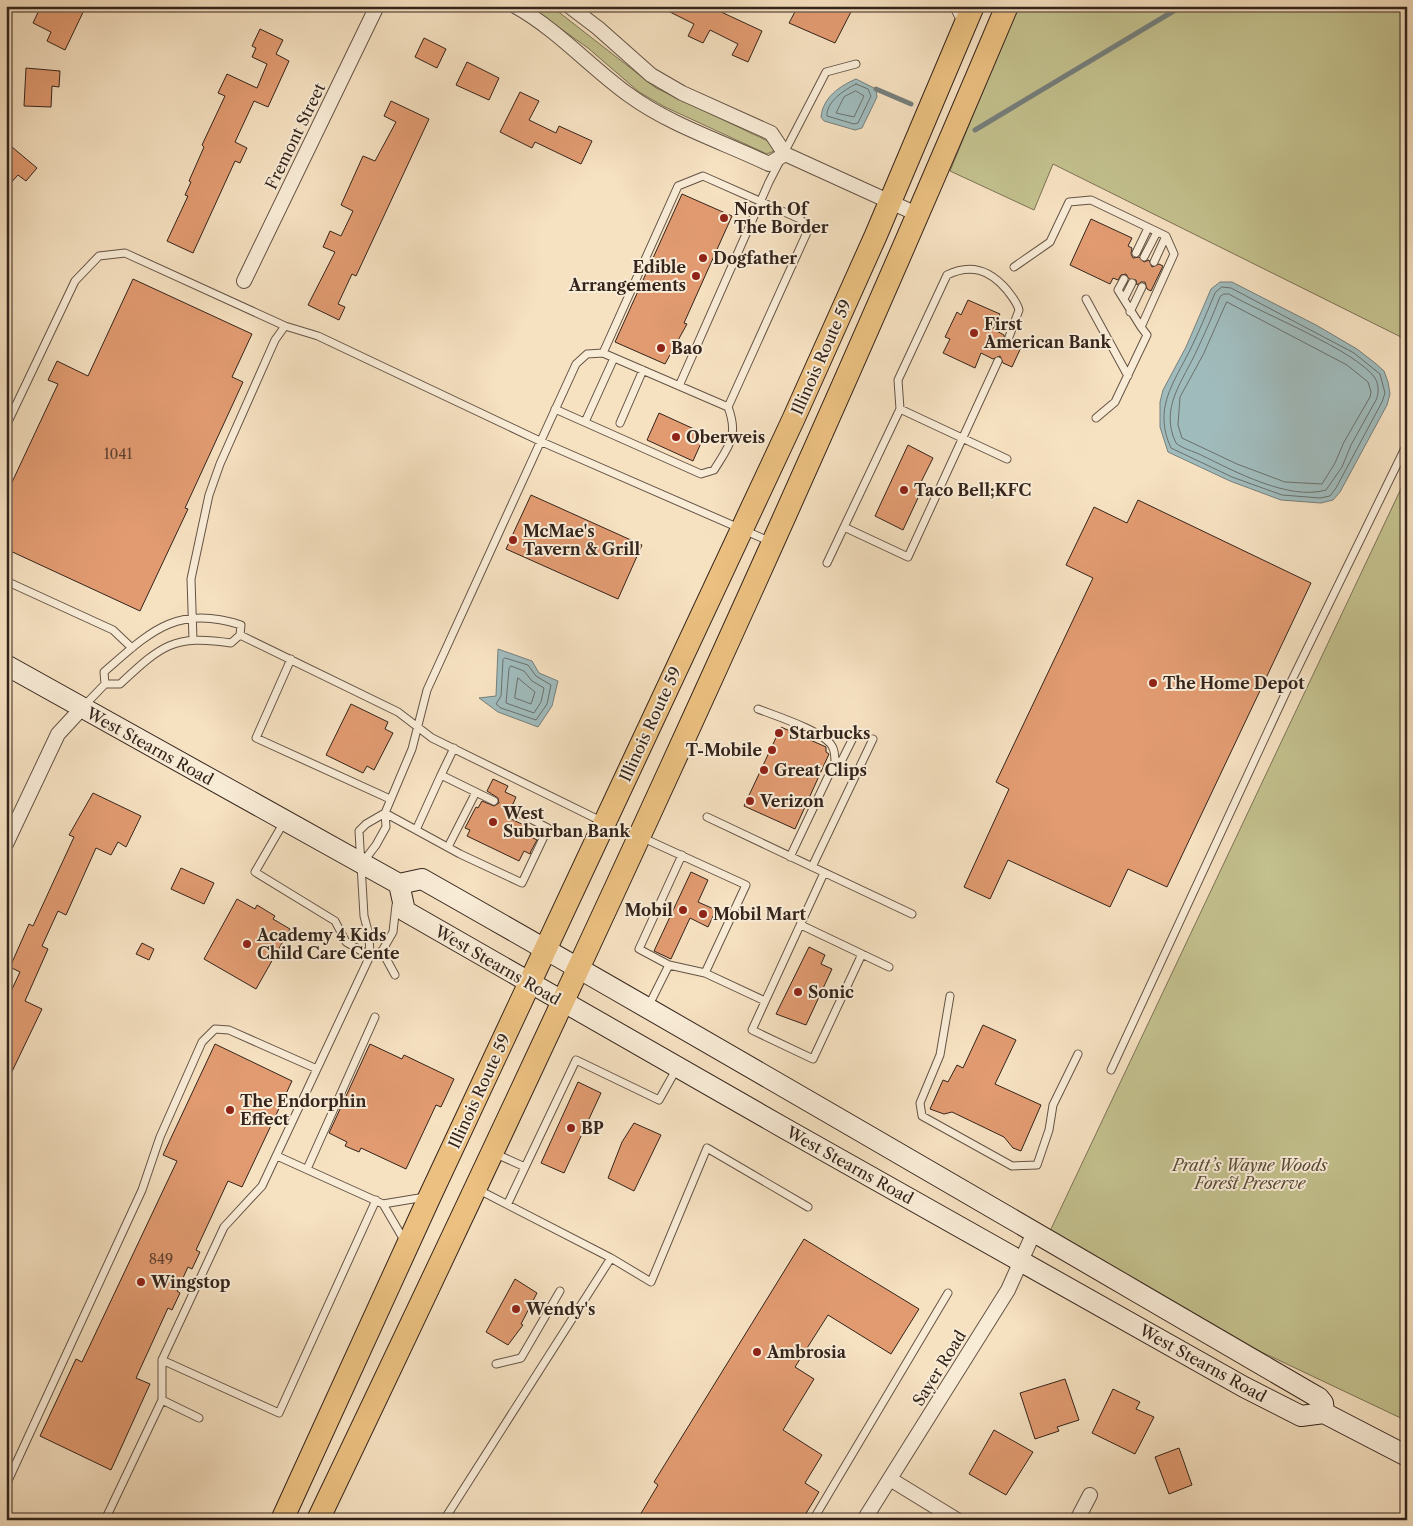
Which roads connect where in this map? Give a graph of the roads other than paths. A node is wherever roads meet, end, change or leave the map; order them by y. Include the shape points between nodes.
1 (377, 6) edge
2 (515, 6) edge
3 (569, 6) edge
4 (953, 6) edge
5 (974, 6) edge
6 (1007, 6) edge
7 (964, 27) junction
8 (856, 64) dead end
9 (785, 154) junction
10 (761, 202) junction
11 (890, 202) junction
12 (918, 215) junction
13 (1148, 228) junction
14 (1157, 232) junction
15 (1166, 236) junction
16 (1136, 254) dead end
17 (1144, 257) dead end
18 (1154, 262) dead end
19 (1014, 267) dead end
20 (1124, 279) dead end
21 (244, 281) dead end
22 (1132, 283) dead end
23 (1142, 287) dead end
24 (1086, 299) dead end
25 (1124, 300) junction
26 (1130, 312) junction
27 (285, 326) junction
28 (1141, 327) junction
29 (1009, 337) dead end
30 (603, 353) junction
31 (614, 358) junction
32 (998, 361) dead end
33 (643, 370) junction
34 (1128, 376) junction
35 (679, 386) junction
36 (728, 407) junction
37 (555, 409) junction
38 (900, 409) junction
39 (1096, 418) dead end
40 (585, 422) junction
41 (620, 423) dead end
42 (6, 426) edge
43 (964, 439) junction
44 (542, 442) junction
45 (1407, 444) edge
46 (1007, 459) dead end
47 (844, 527) junction
48 (741, 529) junction
49 (772, 543) junction
50 (827, 563) dead end
51 (6, 581) edge
52 (191, 617) junction
53 (240, 635) junction
54 (193, 640) junction
55 (132, 648) junction
56 (290, 659) junction
57 (6, 665) edge
58 (105, 684) junction
59 (82, 708) junction
60 (758, 709) dead end
61 (418, 728) junction
62 (856, 732) dead end
63 (873, 739) dead end
64 (454, 748) junction
65 (835, 762) junction
66 (441, 775) junction
67 (476, 792) junction
68 (390, 799) junction
69 (494, 801) dead end
70 (511, 809) dead end
71 (385, 813) junction
72 (707, 818) dead end
73 (284, 821) junction
74 (604, 823) junction
75 (416, 830) junction
76 (640, 837) junction
77 (6, 844) edge
78 (448, 847) junction
79 (682, 855) junction
80 (790, 857) junction
81 (361, 864) junction
82 (812, 867) junction
83 (824, 873) junction
84 (399, 884) junction
85 (912, 914) dead end
86 (801, 925) junction
87 (546, 949) junction
88 (382, 951) junction
89 (862, 954) junction
90 (370, 956) junction
91 (669, 965) junction
92 (889, 967) dead end
93 (580, 968) junction
94 (705, 973) junction
95 (395, 975) dead end
96 (530, 983) junction
97 (950, 996) dead end
98 (564, 1002) junction
99 (765, 1002) junction
100 (648, 1008) junction
101 (375, 1017) dead end
102 (1078, 1054) dead end
103 (678, 1068) junction
104 (317, 1069) junction
105 (1111, 1070) dead end
106 (492, 1152) junction
107 (277, 1156) junction
108 (525, 1167) junction
109 (307, 1169) junction
110 (476, 1188) junction
111 (430, 1196) junction
112 (379, 1202) junction
113 (508, 1203) junction
114 (808, 1207) dead end
115 (1035, 1230) junction
116 (408, 1247) junction
117 (612, 1258) junction
118 (1022, 1262) junction
119 (560, 1291) dead end
120 (948, 1294) dead end
121 (162, 1360) junction
122 (496, 1364) dead end
123 (162, 1400) junction
124 (1324, 1413) junction
125 (199, 1418) dead end
126 (1407, 1456) edge
127 (890, 1479) junction
128 (6, 1485) edge
129 (1090, 1495) dead end
130 (105, 1520) edge
131 (282, 1520) edge
132 (318, 1520) edge
133 (444, 1520) edge
134 (813, 1520) edge
135 (864, 1520) edge
136 (957, 1520) edge
137 (1077, 1520) edge

1 - 21 street, Fremont Street
2 - 9 street via 555,33 651,110 769,164
3 - 9 street via 651,75 682,93 771,133
4 - 7 lane
5 - 7 main road, Illinois Route 59
6 - 12 main road, Illinois Route 59
7 - 11 main road, Illinois Route 59
8 - 9 lane via 826,72
9 - 10 lane
9 - 11 street
10 - 30 lane via 703,176 678,186
10 - 35 lane
10 - 36 lane via 800,219 809,228
11 - 12 street
11 - 48 main road, Illinois Route 59
12 - 49 main road, Illinois Route 59
13 - 14 lane
13 - 16 lane
13 - 19 lane via 1091,200 1069,202 1050,242
14 - 15 lane
14 - 17 lane
15 - 18 lane
15 - 28 lane via 1174,254
20 - 25 lane via 1118,290
22 - 25 lane
23 - 26 lane
24 - 34 lane
25 - 26 lane
26 - 28 lane
27 - 42 lane via 125,253 99,256 75,281
27 - 44 lane via 318,336
27 - 52 lane via 274,340 214,477 191,579
28 - 34 lane via 1147,335
29 - 38 lane via 1019,310 1000,282 979,269 965,268 947,275 898,380
30 - 31 lane
30 - 37 lane via 587,354 576,364
31 - 33 lane
31 - 40 lane
32 - 43 lane
33 - 35 lane
33 - 41 lane
34 - 39 lane via 1115,402
35 - 36 lane
36 - 40 lane via 734,435 714,470 701,474
37 - 40 lane
37 - 44 lane
38 - 43 lane
38 - 47 lane
43 - 46 lane
43 - 47 lane via 908,557
44 - 48 lane
44 - 61 lane via 427,690
45 - 105 lane via 1287,690
47 - 50 lane
48 - 49 lane
48 - 74 main road, Illinois Route 59
49 - 76 main road, Illinois Route 59
51 - 55 lane via 113,630
52 - 53 lane via 206,616 241,625
52 - 54 lane
52 - 55 lane via 157,629
53 - 54 lane via 231,643
53 - 56 lane
54 - 58 lane via 181,641 155,652 120,684
55 - 58 lane via 104,672
56 - 61 lane via 398,712
56 - 68 lane via 256,738
57 - 59 main road, West Stearns Road
58 - 59 lane
59 - 73 main road, West Stearns Road
59 - 77 street via 58,734
60 - 65 lane via 820,736 832,746
61 - 64 lane
61 - 68 lane
62 - 65 lane via 842,760
63 - 82 lane
64 - 66 lane
64 - 74 lane
65 - 80 lane
66 - 67 lane
66 - 75 lane
67 - 69 lane
67 - 78 lane
68 - 71 lane
70 - 78 lane via 548,828 522,883
71 - 75 lane
71 - 81 lane via 386,827
71 - 81 lane via 359,831
72 - 80 lane
73 - 81 main road, West Stearns Road
73 - 90 lane via 255,872 335,921 346,942
74 - 87 main road, Illinois Route 59
75 - 78 lane
76 - 79 lane
76 - 93 main road, Illinois Route 59
79 - 91 lane via 639,949
79 - 94 lane via 746,884
80 - 82 lane
81 - 84 main road, West Stearns Road
81 - 90 lane
82 - 83 lane
83 - 85 lane
83 - 86 lane
84 - 87 main road, West Stearns Road via 422,879
84 - 88 lane via 393,932
84 - 96 main road, West Stearns Road via 405,911
86 - 89 lane
86 - 99 lane
87 - 93 main road, West Stearns Road
87 - 96 main road, Illinois Route 59
88 - 90 lane
88 - 95 lane
89 - 92 lane
89 - 99 lane via 814,1059 752,1030
90 - 104 lane
91 - 94 lane
91 - 100 lane
93 - 98 main road, Illinois Route 59
93 - 100 main road, West Stearns Road
94 - 99 lane
96 - 98 main road, West Stearns Road
96 - 111 main road, Illinois Route 59
97 - 102 lane via 940,1055 920,1103 922,1116 1012,1166 1037,1165 1050,1130 1053,1105
98 - 103 main road, West Stearns Road
98 - 106 main road, Illinois Route 59
100 - 115 main road, West Stearns Road
101 - 109 lane
103 - 108 lane via 659,1100 576,1060
103 - 118 main road, West Stearns Road
104 - 107 lane
104 - 128 lane via 229,1030 215,1029 202,1042 160,1136 142,1190
106 - 108 lane
106 - 110 main road, Illinois Route 59
107 - 109 lane
107 - 121 lane via 262,1186 224,1227
108 - 113 lane
109 - 112 lane
110 - 113 lane
110 - 132 main road, Illinois Route 59
111 - 112 lane
111 - 116 main road, Illinois Route 59
112 - 116 lane
112 - 121 lane via 279,1413
113 - 117 lane
114 - 117 lane via 707,1148 651,1282
115 - 118 street, Sayer Road
115 - 124 main road, West Stearns Road via 1319,1398
116 - 131 main road, Illinois Route 59
117 - 133 lane
118 - 124 main road, West Stearns Road via 1301,1416
118 - 127 street, Sayer Road via 1008,1290
119 - 122 lane via 521,1358
120 - 134 lane
121 - 123 lane
123 - 125 lane
123 - 130 lane
124 - 126 main road
127 - 135 street, Sayer Road
127 - 136 street
129 - 137 street

